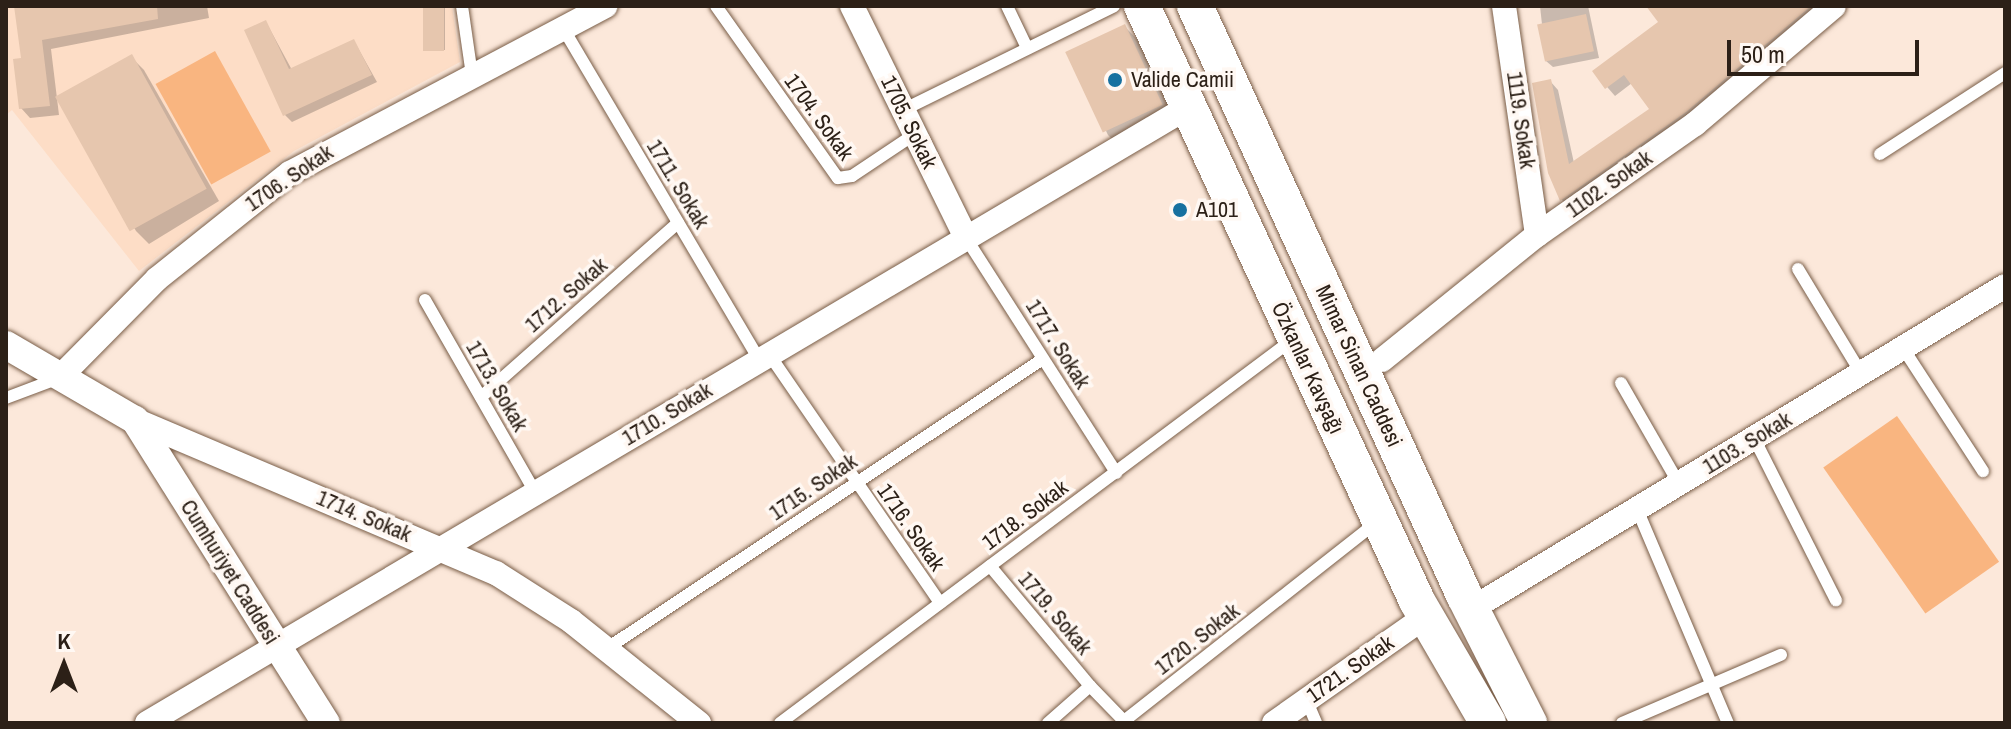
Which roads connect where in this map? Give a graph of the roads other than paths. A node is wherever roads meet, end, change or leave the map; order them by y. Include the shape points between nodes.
1 (462, 6) edge
2 (606, 6) edge
3 (716, 6) edge
4 (852, 6) edge
5 (1007, 6) edge
6 (1114, 6) edge
7 (1142, 6) edge
8 (1168, 6) edge
9 (1195, 6) edge
10 (1220, 6) edge
11 (1504, 6) edge
12 (1834, 6) edge
13 (563, 28) junction
14 (1027, 48) junction
15 (2005, 73) edge
16 (472, 75) junction
17 (1188, 107) junction
18 (903, 110) junction
19 (915, 134) junction
20 (1880, 154) dead end
21 (678, 223) junction
22 (1537, 235) junction
23 (966, 238) junction
24 (1798, 269) dead end
25 (2005, 286) edge
26 (425, 300) dead end
27 (1295, 338) junction
28 (6, 345) edge
29 (1903, 348) junction
30 (764, 357) junction
31 (1043, 359) junction
32 (1382, 360) junction
33 (1861, 373) junction
34 (60, 377) junction
35 (1621, 383) dead end
36 (481, 397) junction
37 (6, 398) edge
38 (135, 420) junction
39 (1754, 438) junction
40 (1983, 471) dead end
41 (1116, 473) junction
42 (856, 483) junction
43 (1679, 484) junction
44 (535, 492) junction
45 (1637, 509) junction
46 (1379, 521) junction
47 (441, 548) junction
48 (990, 566) junction
49 (1488, 599) junction
50 (1836, 600) dead end
51 (940, 603) junction
52 (1426, 616) junction
53 (278, 648) junction
54 (606, 649) junction
55 (1781, 655) dead end
56 (1712, 685) junction
57 (1090, 686) junction
58 (1306, 699) junction
59 (147, 723) edge
60 (326, 723) edge
61 (699, 723) edge
62 (780, 723) edge
63 (1048, 723) edge
64 (1274, 723) edge
65 (1316, 723) edge
66 (1488, 723) edge
67 (1497, 723) edge
68 (1531, 723) edge
69 (1622, 723) edge
70 (1728, 723) edge

1 - 16 lane
2 - 13 street, 1706. Sokak
3 - 19 lane, 1704. Sokak via 838,178 852,176
4 - 18 street, 1705. Sokak
5 - 14 lane
6 - 14 lane
7 - 17 main road, Özkanlar Kavşağı
8 - 67 main road, Mimar Sinan Caddesi
9 - 68 main road, Mimar Sinan Caddesi via 1464,595
10 - 32 main road
11 - 22 street, 1119. Sokak
12 - 22 street, 1102. Sokak via 1695,124
13 - 16 street, 1706. Sokak
13 - 21 lane, 1711. Sokak
14 - 18 lane
15 - 20 lane
16 - 34 street, 1706. Sokak via 290,173 157,279
17 - 23 street, 1710. Sokak
17 - 27 main road, Özkanlar Kavşağı
18 - 19 street, 1705. Sokak
19 - 23 street, 1705. Sokak
21 - 30 lane, 1711. Sokak
21 - 36 lane, 1712. Sokak
22 - 32 street, 1102. Sokak
23 - 30 street, 1710. Sokak
23 - 31 lane, 1717. Sokak
24 - 33 lane
25 - 29 street, 1103. Sokak
26 - 36 lane, 1713. Sokak
27 - 41 lane, 1718. Sokak
27 - 46 main road, Özkanlar Kavşağı
28 - 34 street, 1714. Sokak
29 - 33 street, 1103. Sokak
29 - 40 lane
30 - 42 lane, 1716. Sokak
30 - 44 street, 1710. Sokak
31 - 41 lane, 1717. Sokak
31 - 42 lane, 1715. Sokak
32 - 49 main road
33 - 39 street, 1103. Sokak
34 - 37 lane, 1706. Sokak
34 - 38 street, 1714. Sokak
35 - 43 lane
36 - 44 lane, 1713. Sokak
38 - 47 street, 1714. Sokak
38 - 53 street, Cumhuriyet Caddesi
39 - 43 street, 1103. Sokak
39 - 50 lane
41 - 48 lane, 1718. Sokak
42 - 51 lane, 1716. Sokak
42 - 54 lane, 1715. Sokak
43 - 45 street, 1103. Sokak
44 - 47 street, 1710. Sokak
45 - 49 street, 1103. Sokak
45 - 56 lane
46 - 52 main road, Özkanlar Kavşağı
46 - 57 lane, 1720. Sokak via 1124,721
47 - 53 street, 1710. Sokak
47 - 54 street, 1714. Sokak via 534,595
48 - 51 lane, 1718. Sokak
48 - 57 lane, 1719. Sokak
49 - 68 main road
51 - 62 lane, 1718. Sokak
52 - 58 street, 1721. Sokak
52 - 66 main road, Özkanlar Kavşağı
53 - 59 street, 1710. Sokak
53 - 60 street, Cumhuriyet Caddesi
54 - 61 street, 1714. Sokak
55 - 56 lane
56 - 69 lane
56 - 70 lane
57 - 63 lane
58 - 64 street, 1721. Sokak
58 - 65 lane

